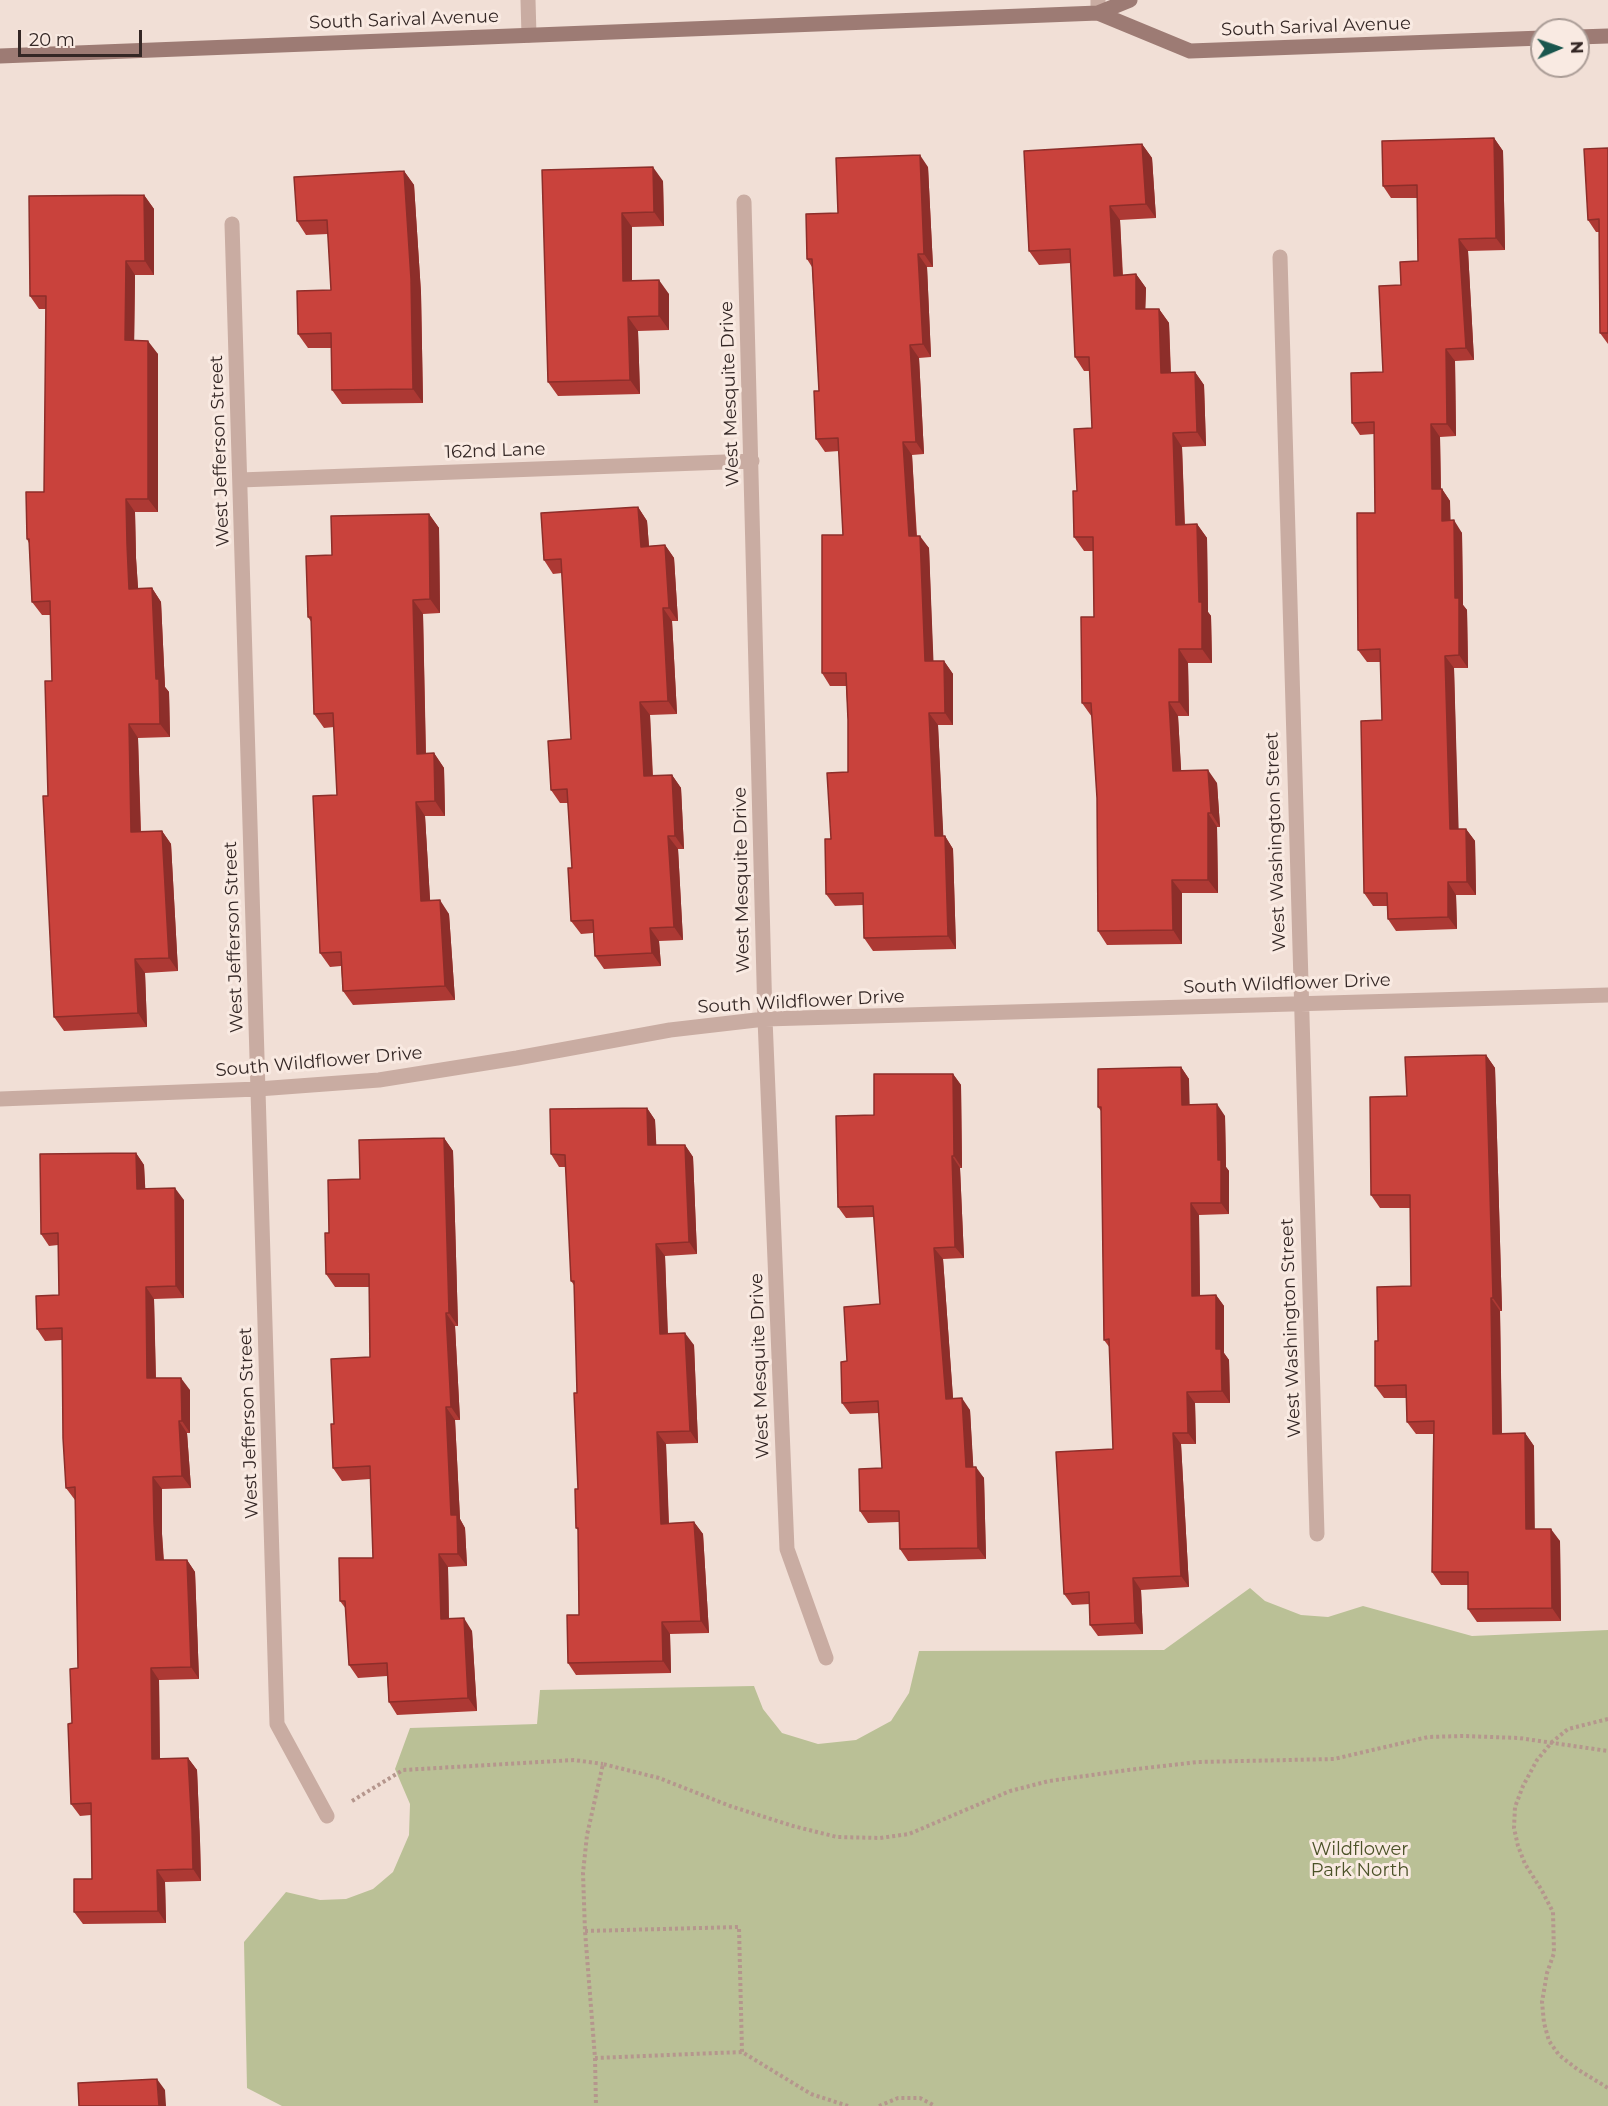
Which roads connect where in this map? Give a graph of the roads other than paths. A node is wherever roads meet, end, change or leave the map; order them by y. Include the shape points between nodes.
1 (528, 0) edge
2 (1130, 0) edge
3 (1098, 6) edge
4 (529, 35) junction
5 (1608, 36) edge
6 (1590, 37) edge
7 (1530, 38) edge
8 (0, 56) edge
9 (744, 201) dead end
10 (232, 224) dead end
11 (1280, 257) dead end
12 (752, 461) junction
13 (240, 480) junction
14 (1608, 995) edge
15 (1300, 1003) junction
16 (765, 1019) junction
17 (258, 1089) junction
18 (0, 1099) edge
19 (1317, 1534) dead end
20 (826, 1658) dead end
21 (327, 1816) road end

1 - 4 street
2 - 3 main road, South Sarival Avenue
3 - 4 main road, South Sarival Avenue via 762,27
3 - 7 main road, South Sarival Avenue via 1190,51
4 - 8 main road, South Sarival Avenue
5 - 6 main road
9 - 12 street, West Mesquite Drive
10 - 13 street, West Jefferson Street
11 - 15 street, West Washington Street
12 - 13 street, 162nd Lane
12 - 16 street, West Mesquite Drive
13 - 17 street, West Jefferson Street
14 - 15 street, South Wildflower Drive
15 - 16 street, South Wildflower Drive
15 - 19 street, West Washington Street
16 - 17 street, South Wildflower Drive via 670,1030 379,1080
16 - 20 street, West Mesquite Drive via 787,1549
17 - 18 street, South Wildflower Drive
17 - 21 street, West Jefferson Street via 277,1724

